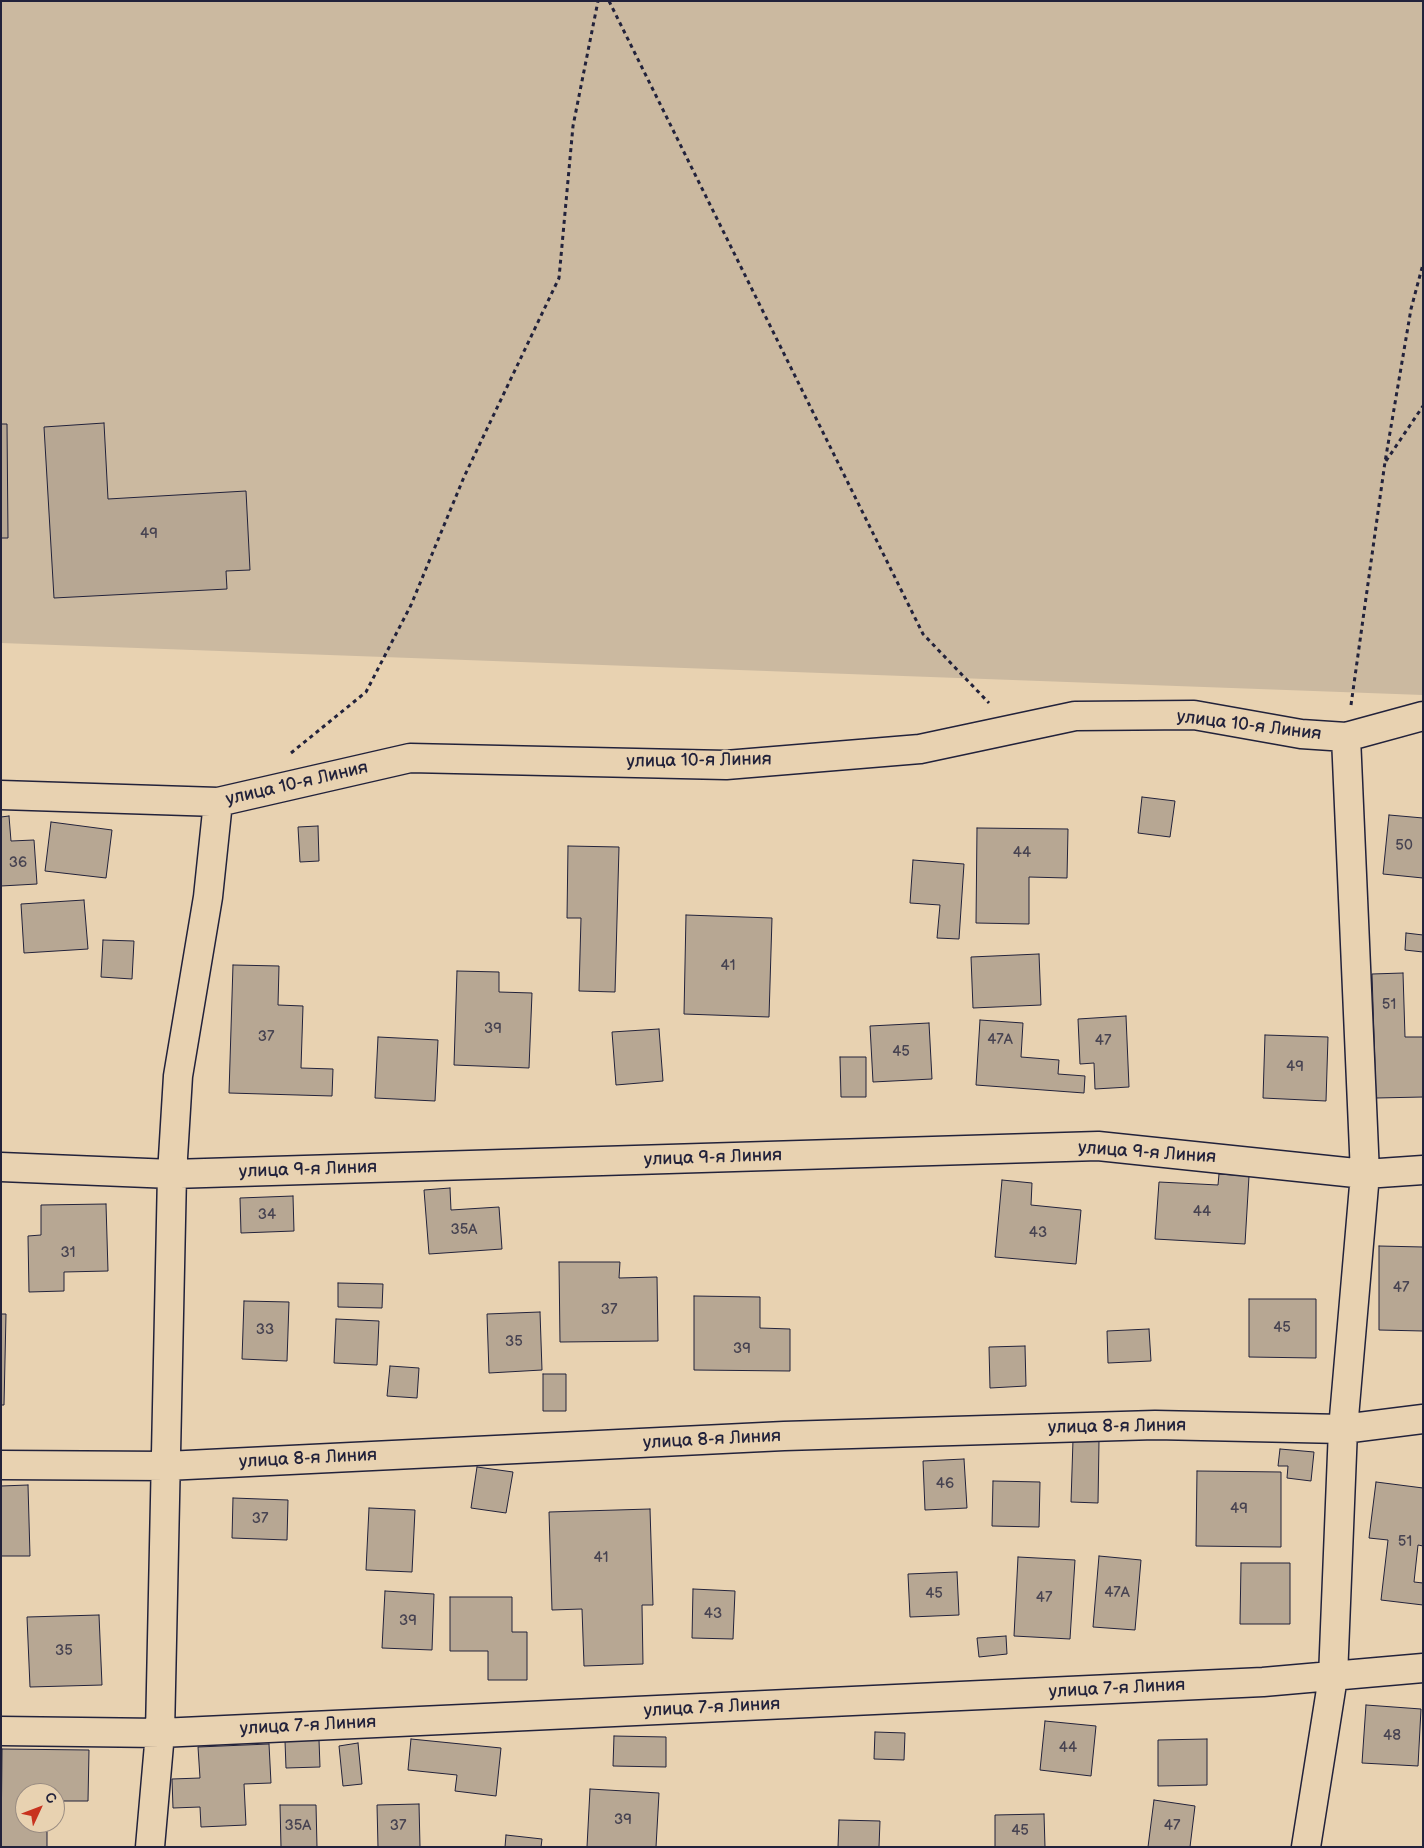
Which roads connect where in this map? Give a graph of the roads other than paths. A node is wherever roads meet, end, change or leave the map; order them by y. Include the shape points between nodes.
1 (1423, 716) edge
2 (1346, 737) junction
3 (1, 795) edge
4 (218, 802) junction
5 (1, 1167) edge
6 (1423, 1170) edge
7 (172, 1174) junction
8 (1365, 1174) junction
9 (1423, 1419) edge
10 (1344, 1429) junction
11 (1, 1465) edge
12 (166, 1466) junction
13 (1423, 1668) edge
14 (1333, 1677) junction
15 (1, 1731) edge
16 (160, 1733) junction
17 (150, 1847) edge
18 (1306, 1847) edge

1 - 2 street, улица 10-я Линия
2 - 4 street, улица 10-я Линия via 1300,734 1194,715 1075,716 920,749 726,765 410,758
2 - 8 street
3 - 4 street, улица 10-я Линия
4 - 7 street via 208,897 178,1076
5 - 7 street, улица 9-я Линия
6 - 8 street, улица 9-я Линия
7 - 8 street, улица 9-я Линия via 1098,1146
7 - 12 street
8 - 10 street
9 - 10 street, улица 8-я Линия
10 - 12 street, улица 8-я Линия via 1155,1425 794,1436
10 - 14 street
11 - 12 street, улица 8-я Линия
12 - 16 street
13 - 14 street, улица 7-я Линия
14 - 16 street, улица 7-я Линия
14 - 18 street
15 - 16 street, улица 7-я Линия
16 - 17 street

